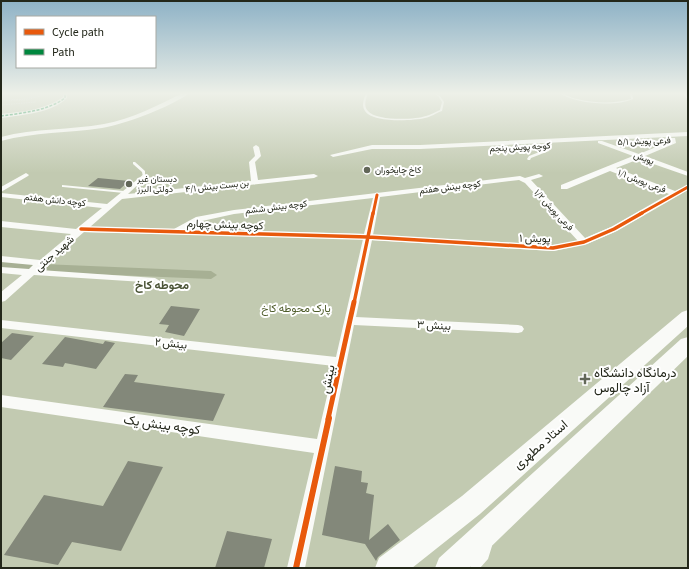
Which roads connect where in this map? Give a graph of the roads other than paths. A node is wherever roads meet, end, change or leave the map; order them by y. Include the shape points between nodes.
1 (127, 120) edge
2 (688, 134) edge
3 (1, 139) edge
4 (673, 139) junction
5 (688, 139) edge
6 (600, 142) junction
7 (550, 145) junction
8 (256, 147) dead end
9 (439, 152) dead end
10 (333, 155) dead end
11 (638, 156) junction
12 (529, 159) dead end
13 (134, 163) dead end
14 (609, 168) junction
15 (688, 174) edge
16 (26, 175) dead end
17 (144, 176) joint
18 (314, 176) dead end
19 (539, 176) dead end
20 (524, 180) junction
21 (255, 182) junction
22 (63, 186) dead end
23 (564, 187) dead end
24 (688, 187) edge
25 (1, 190) edge
26 (377, 193) junction
27 (675, 194) junction
28 (1, 195) edge
29 (122, 195) junction
30 (108, 206) junction
31 (1, 224) edge
32 (79, 231) junction
33 (177, 231) junction
34 (368, 237) junction
35 (584, 242) junction
36 (1, 259) edge
37 (36, 268) junction
38 (1, 270) edge
39 (155, 281) dead end
40 (1, 298) edge
41 (688, 316) edge
42 (350, 321) junction
43 (1, 324) edge
44 (518, 329) dead end
45 (688, 344) edge
46 (341, 362) junction
47 (1, 401) edge
48 (322, 447) junction
49 (491, 527) junction
50 (296, 568) edge
51 (389, 568) edge
52 (448, 568) edge
53 (474, 568) edge

1 - 3 street via 72,130 15,134
2 - 10 street via 372,148
4 - 5 street, فرعی پویش ۵/۱
4 - 6 street, فرعی پویش ۵/۱
4 - 11 street via 674,142
6 - 7 street, کوچه پویش پنجم
6 - 11 street, پویش
7 - 9 street, کوچه پویش پنجم
7 - 12 lane via 548,150
8 - 21 street via 258,156 252,162
11 - 14 street
11 - 15 street, پویش
13 - 17 lane via 144,172
14 - 23 street
14 - 27 street, فرعی پویش ۱/۱
16 - 25 street
17 - 29 street, شهید جنتی
18 - 21 street, بن بست بینش ۴/۱
19 - 20 street, کوچه بینش هفتم
20 - 26 street, کوچه بینش هفتم via 520,178
20 - 35 street, فرعی پویش ۱/۲ via 528,181
21 - 29 street, بن بست بینش ۴/۱
22 - 29 lane
24 - 27 street, پویش ۱
26 - 33 street, کوچه بینش ششم via 234,212 199,219
26 - 34 street, بینش
27 - 35 street, پویش ۱ via 614,229
28 - 30 street, کوچه دانش هفتم
29 - 30 street, شهید جنتی
30 - 32 street, شهید جنتی
31 - 32 street, کوچه بینش چهارم
32 - 33 street, کوچه بینش چهارم
32 - 37 street, شهید جنتی
33 - 34 street, کوچه بینش چهارم
34 - 35 street, پویش ۱ via 553,248
34 - 42 street, بینش
36 - 37 street
37 - 38 street
37 - 39 street
37 - 40 street, شهید جنتی
41 - 51 main road, استاد مطهری via 471,505
42 - 44 street, بینش ۳
42 - 46 street, بینش
43 - 46 street, بینش ۲
45 - 49 main road
46 - 48 street, بینش
47 - 48 street, کوچه بینش یک
48 - 50 street, بینش
49 - 52 main road
49 - 53 lane via 485,556

